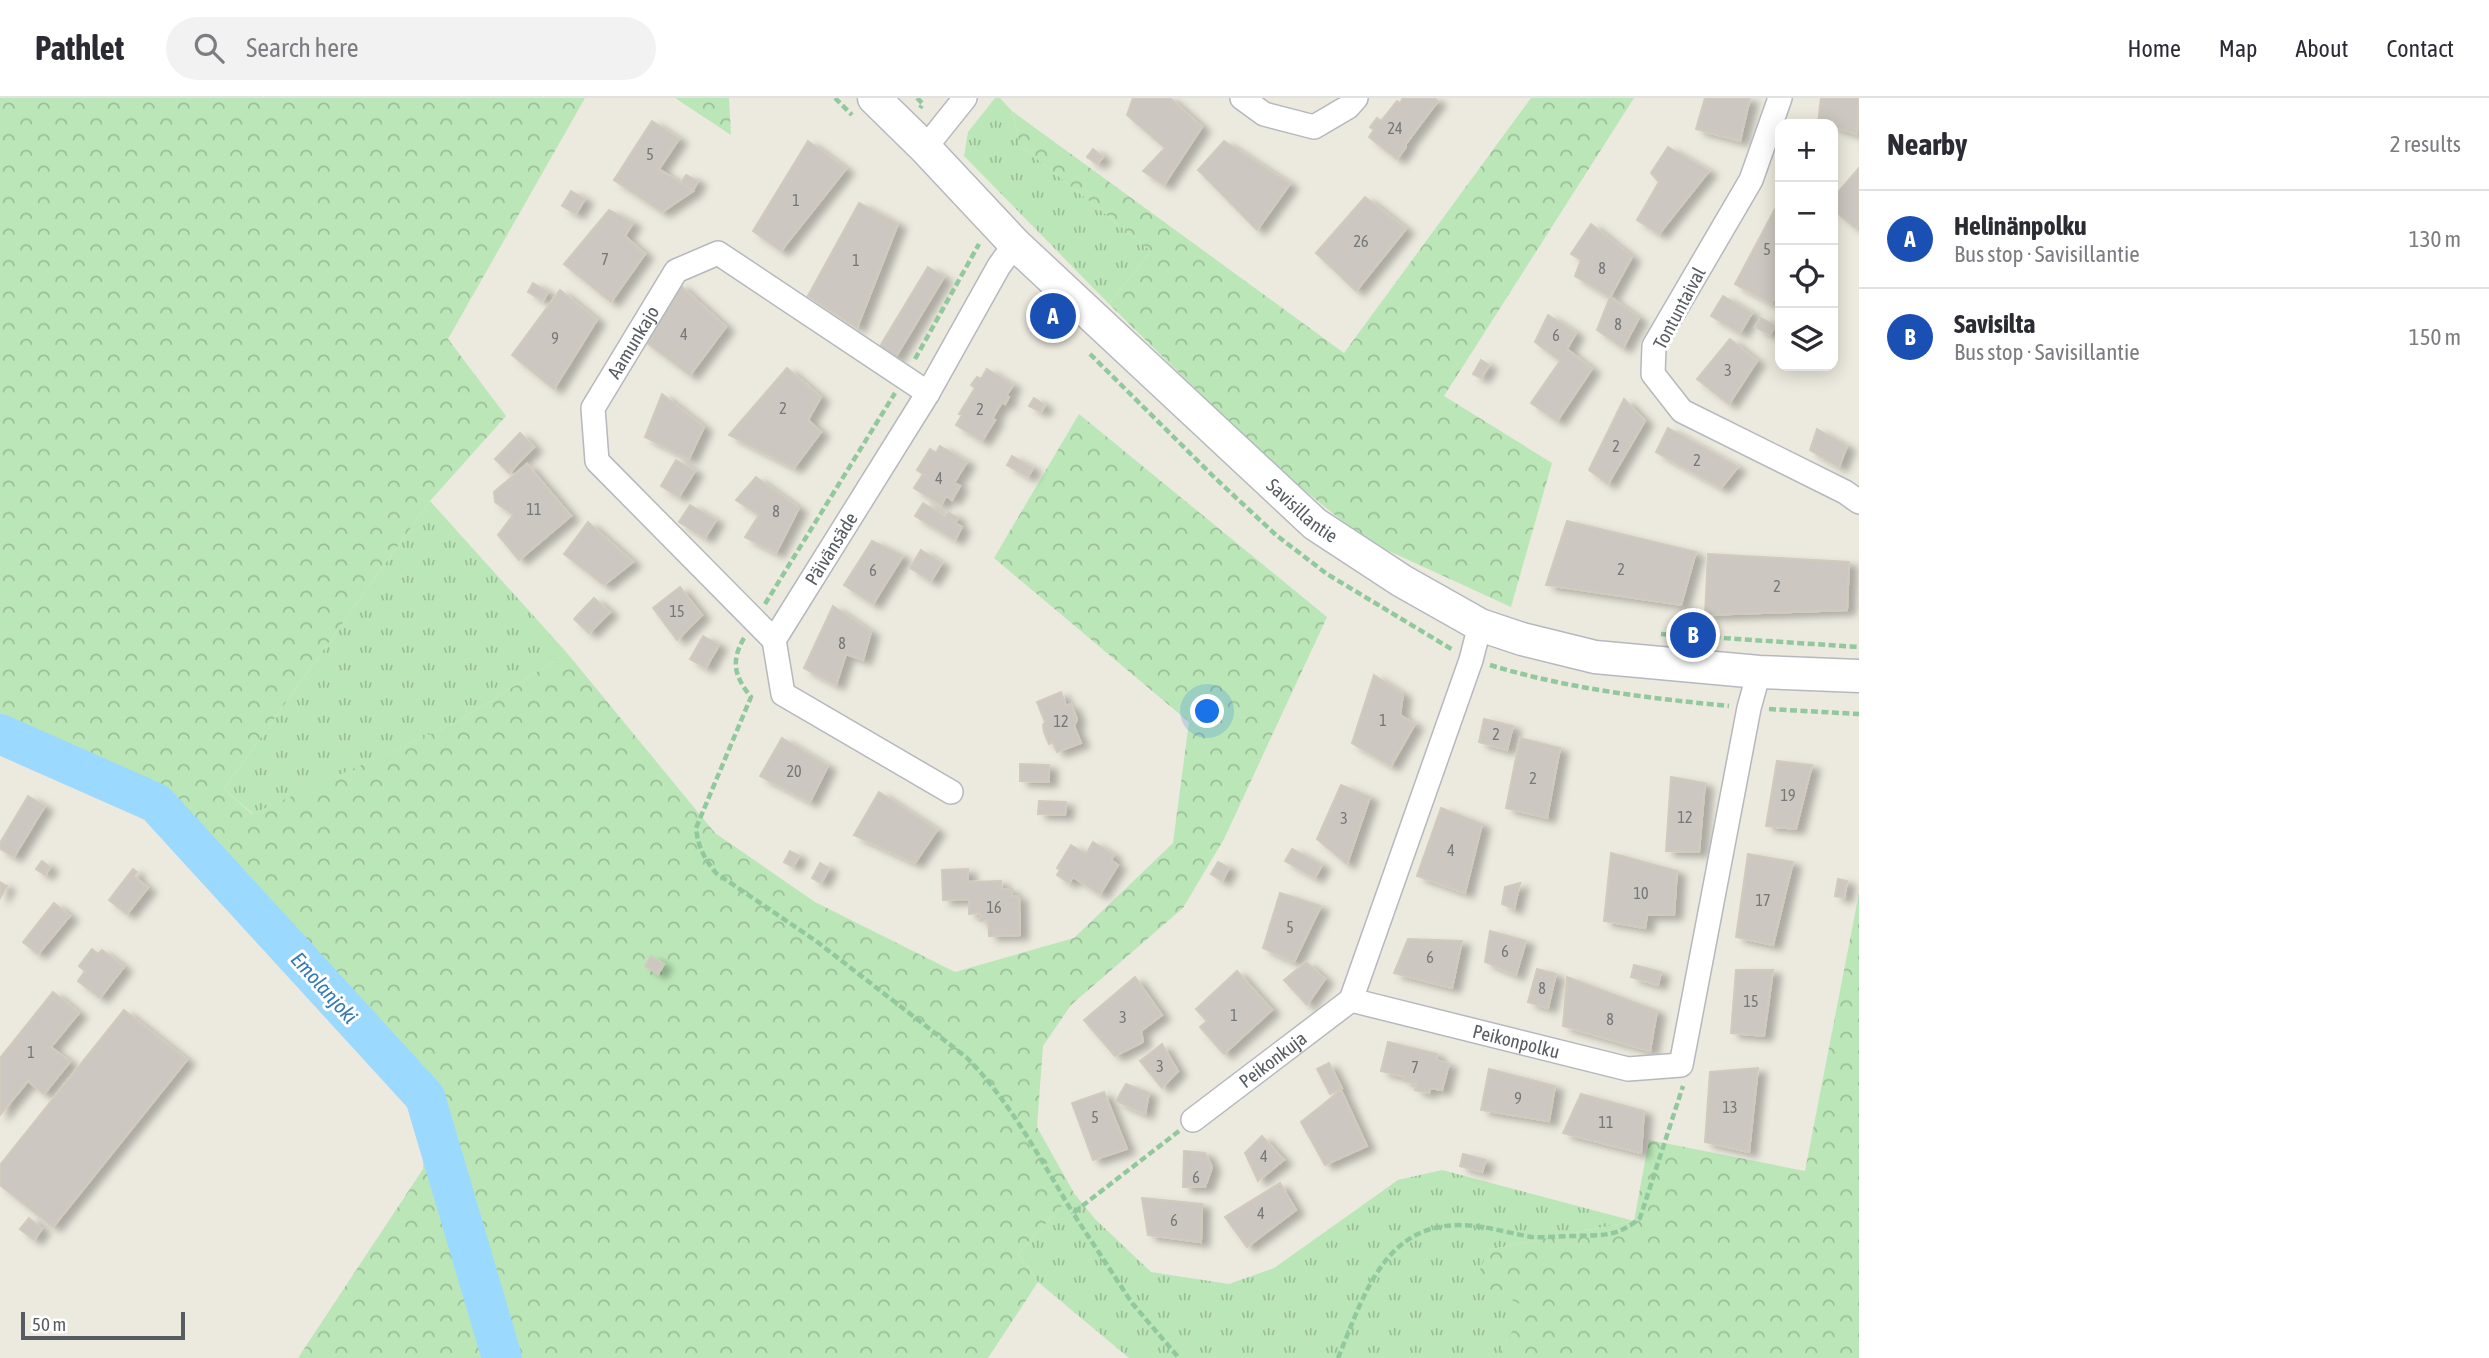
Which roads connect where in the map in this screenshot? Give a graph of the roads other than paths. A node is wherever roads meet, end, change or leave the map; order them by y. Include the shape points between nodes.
1 (874, 98) edge
2 (965, 98) edge
3 (1242, 98) edge
4 (1356, 98) edge
5 (1780, 98) edge
6 (925, 148) junction
7 (1015, 244) junction
8 (928, 393) junction
9 (1859, 502) edge
10 (1480, 625) junction
11 (774, 640) junction
12 (1759, 673) junction
13 (1859, 676) edge
14 (951, 792) dead end
15 (1351, 1000) junction
16 (1193, 1120) road end

1 - 6 street, Savisillantie
2 - 6 street
3 - 4 street via 1264,114 1314,127
5 - 9 street, Tontuntaival via 1751,180 1654,346 1653,374 1682,411
6 - 7 street, Savisillantie
7 - 8 street, Päivänsäde
7 - 10 street, Savisillantie via 1315,524
8 - 11 street, Päivänsäde
8 - 11 street, Aamunkajo via 718,253 676,271 593,408 597,461
10 - 12 street, Savisillantie via 1595,657
10 - 15 street
11 - 14 street via 783,694
12 - 13 street, Savisillantie
12 - 15 street, Peikonpolku via 1681,1065 1628,1069
15 - 16 street, Peikonkuja

